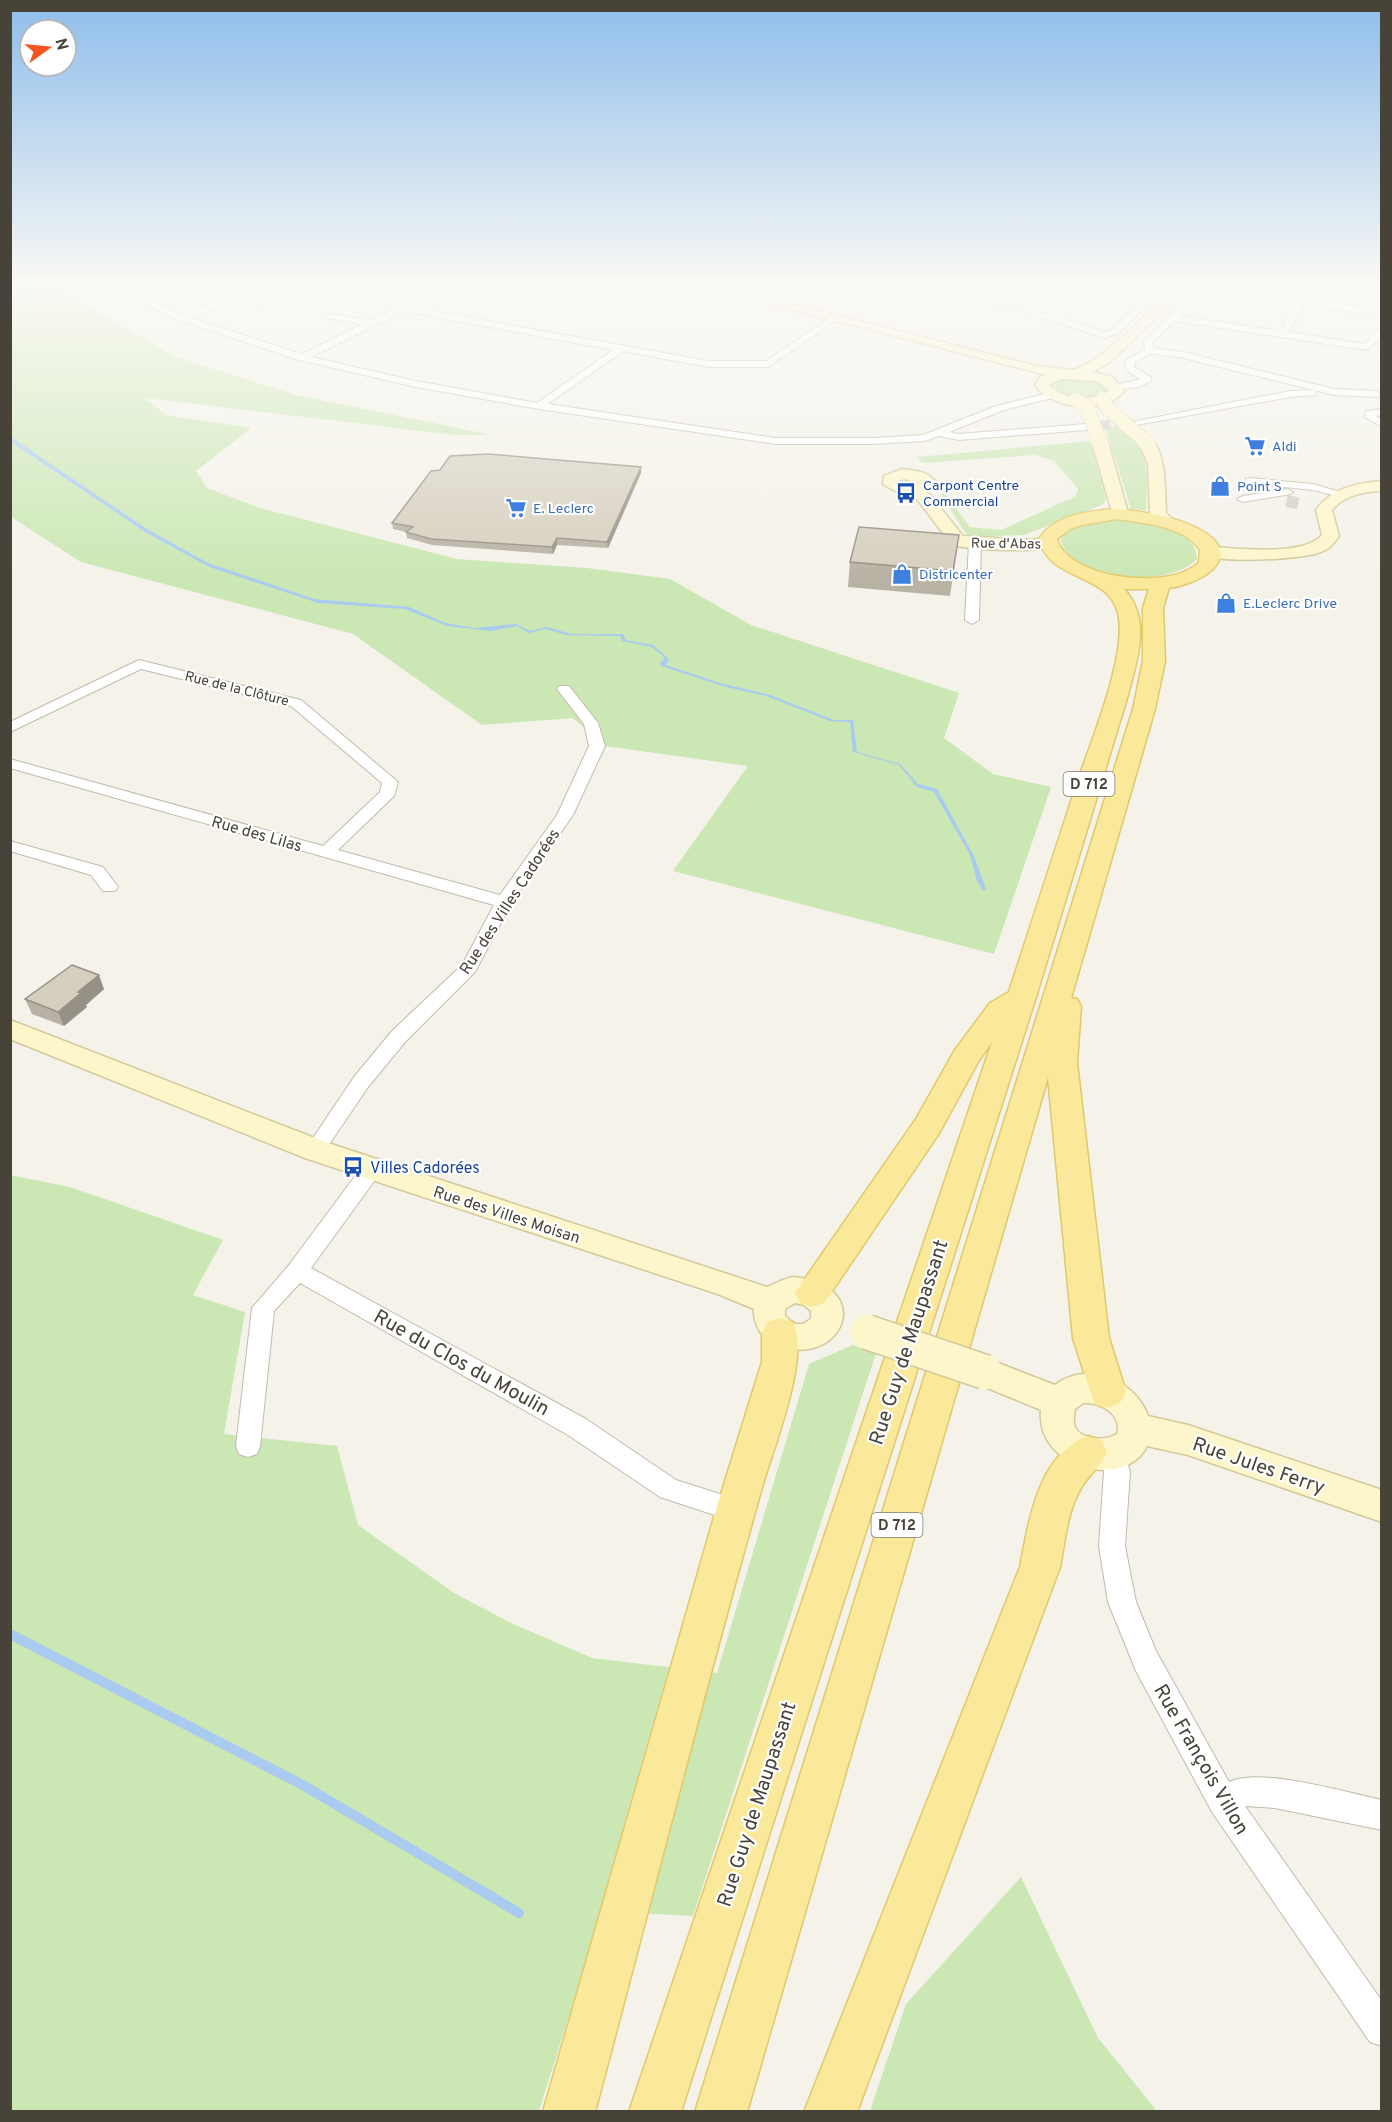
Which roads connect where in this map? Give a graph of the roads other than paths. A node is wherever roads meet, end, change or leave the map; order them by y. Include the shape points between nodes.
1 (402, 381) edge
2 (575, 381) edge
3 (1045, 381) edge
4 (1105, 381) edge
5 (1143, 381) edge
6 (1289, 381) edge
7 (1116, 388) junction
8 (1334, 392) junction
9 (1377, 394) dead end
10 (1052, 395) junction
11 (1103, 399) junction
12 (1076, 400) junction
13 (539, 406) junction
14 (1382, 412) edge
15 (1131, 423) tunnel mouth
16 (1382, 424) edge
17 (1086, 427) tunnel mouth
18 (940, 433) junction
19 (1250, 481) dead end
20 (1382, 486) edge
21 (1313, 487) junction
22 (917, 489) dead end
23 (1341, 494) junction
24 (1243, 499) dead end
25 (1117, 514) junction
26 (1167, 522) junction
27 (975, 543) junction
28 (1049, 543) junction
29 (1210, 552) junction
30 (1100, 578) junction
31 (1161, 583) junction
32 (972, 620) dead end
33 (564, 689) dead end
34 (10, 728) edge
35 (10, 763) edge
36 (10, 846) edge
37 (326, 852) junction
38 (109, 887) dead end
39 (504, 902) junction
40 (1073, 939) junction
41 (1022, 997) junction
42 (10, 1029) edge
43 (315, 1150) junction
44 (371, 1170) junction
45 (297, 1271) junction
46 (820, 1306) junction
47 (775, 1318) junction
48 (1107, 1392) junction
49 (1059, 1402) junction
50 (1135, 1428) junction
51 (248, 1446) dead end
52 (1100, 1454) junction
53 (1382, 1506) edge
54 (736, 1510) junction
55 (1223, 1800) junction
56 (1382, 1815) edge
57 (1382, 2030) edge
58 (569, 2112) edge
59 (655, 2112) edge
60 (721, 2112) edge
61 (830, 2112) edge

1 - 13 street
2 - 13 street
3 - 10 main road via 1043,388
4 - 7 main road
5 - 7 street
6 - 8 street
7 - 11 main road via 1115,394
8 - 9 street
8 - 15 street via 1290,394
10 - 12 main road
10 - 18 street via 1000,408
11 - 12 main road
11 - 26 main road, bridge via 1147,443 1155,464 1158,514
12 - 25 main road, bridge via 1087,407 1119,509
13 - 18 street via 776,441 872,441 925,438
14 - 16 street via 1370,413
17 - 18 street via 959,437
19 - 21 street
20 - 23 main road
21 - 23 street
21 - 24 street
22 - 27 main road, Rue d'Abas via 958,541
23 - 29 main road via 1324,510 1331,536 1320,549 1296,553
25 - 26 main road
25 - 28 main road via 1061,525 1052,533
26 - 29 main road via 1188,531
27 - 28 main road, Rue d'Abas
27 - 32 street
28 - 30 main road via 1064,562
29 - 31 main road via 1209,563 1200,572
30 - 31 main road
30 - 41 main road, Rue Guy de Maupassant / D 712 via 1126,606 1130,620 1127,651 1117,695
31 - 40 main road, D 712 via 1154,608 1154,661 1144,709
33 - 39 street, Rue des Villes Cadorées via 591,723 597,746 565,815
34 - 37 street, Rue de la Clôture via 139,664 296,703 390,782 388,793
35 - 37 street, Rue des Lilas
36 - 38 street via 97,871
37 - 39 street, Rue des Lilas
39 - 43 street, Rue des Villes Cadorées via 469,968 399,1036
40 - 48 main road via 1062,1063 1091,1338
40 - 60 main road, D 712
41 - 46 main road via 1000,1010 966,1057
41 - 59 main road, Rue Guy de Maupassant / D 712
42 - 43 main road, Rue des Villes Moisan
43 - 44 main road, Rue des Villes Moisan
44 - 45 street
44 - 47 main road, Rue des Villes Moisan via 729,1285
45 - 51 street via 263,1308
45 - 54 street, Rue du Clos du Moulin via 577,1427 669,1489
46 - 47 main road via 794,1290 777,1296
46 - 47 main road, Rue des Villes Moisan via 818,1334 809,1338 789,1337
46 - 49 main road, bridge via 867,1332
47 - 54 main road via 780,1362
48 - 49 main road via 1074,1390
48 - 50 main road via 1127,1407
49 - 52 main road via 1056,1421 1067,1440
50 - 52 main road via 1130,1445
50 - 53 main road, Rue Jules Ferry via 1188,1440
52 - 55 street, Rue François Villon via 1117,1471 1112,1546 1122,1602 1146,1661
52 - 61 main road via 1065,1478 1050,1515 1040,1567
54 - 58 main road
55 - 56 street via 1242,1791 1275,1793
55 - 57 street, Rue François Villon

